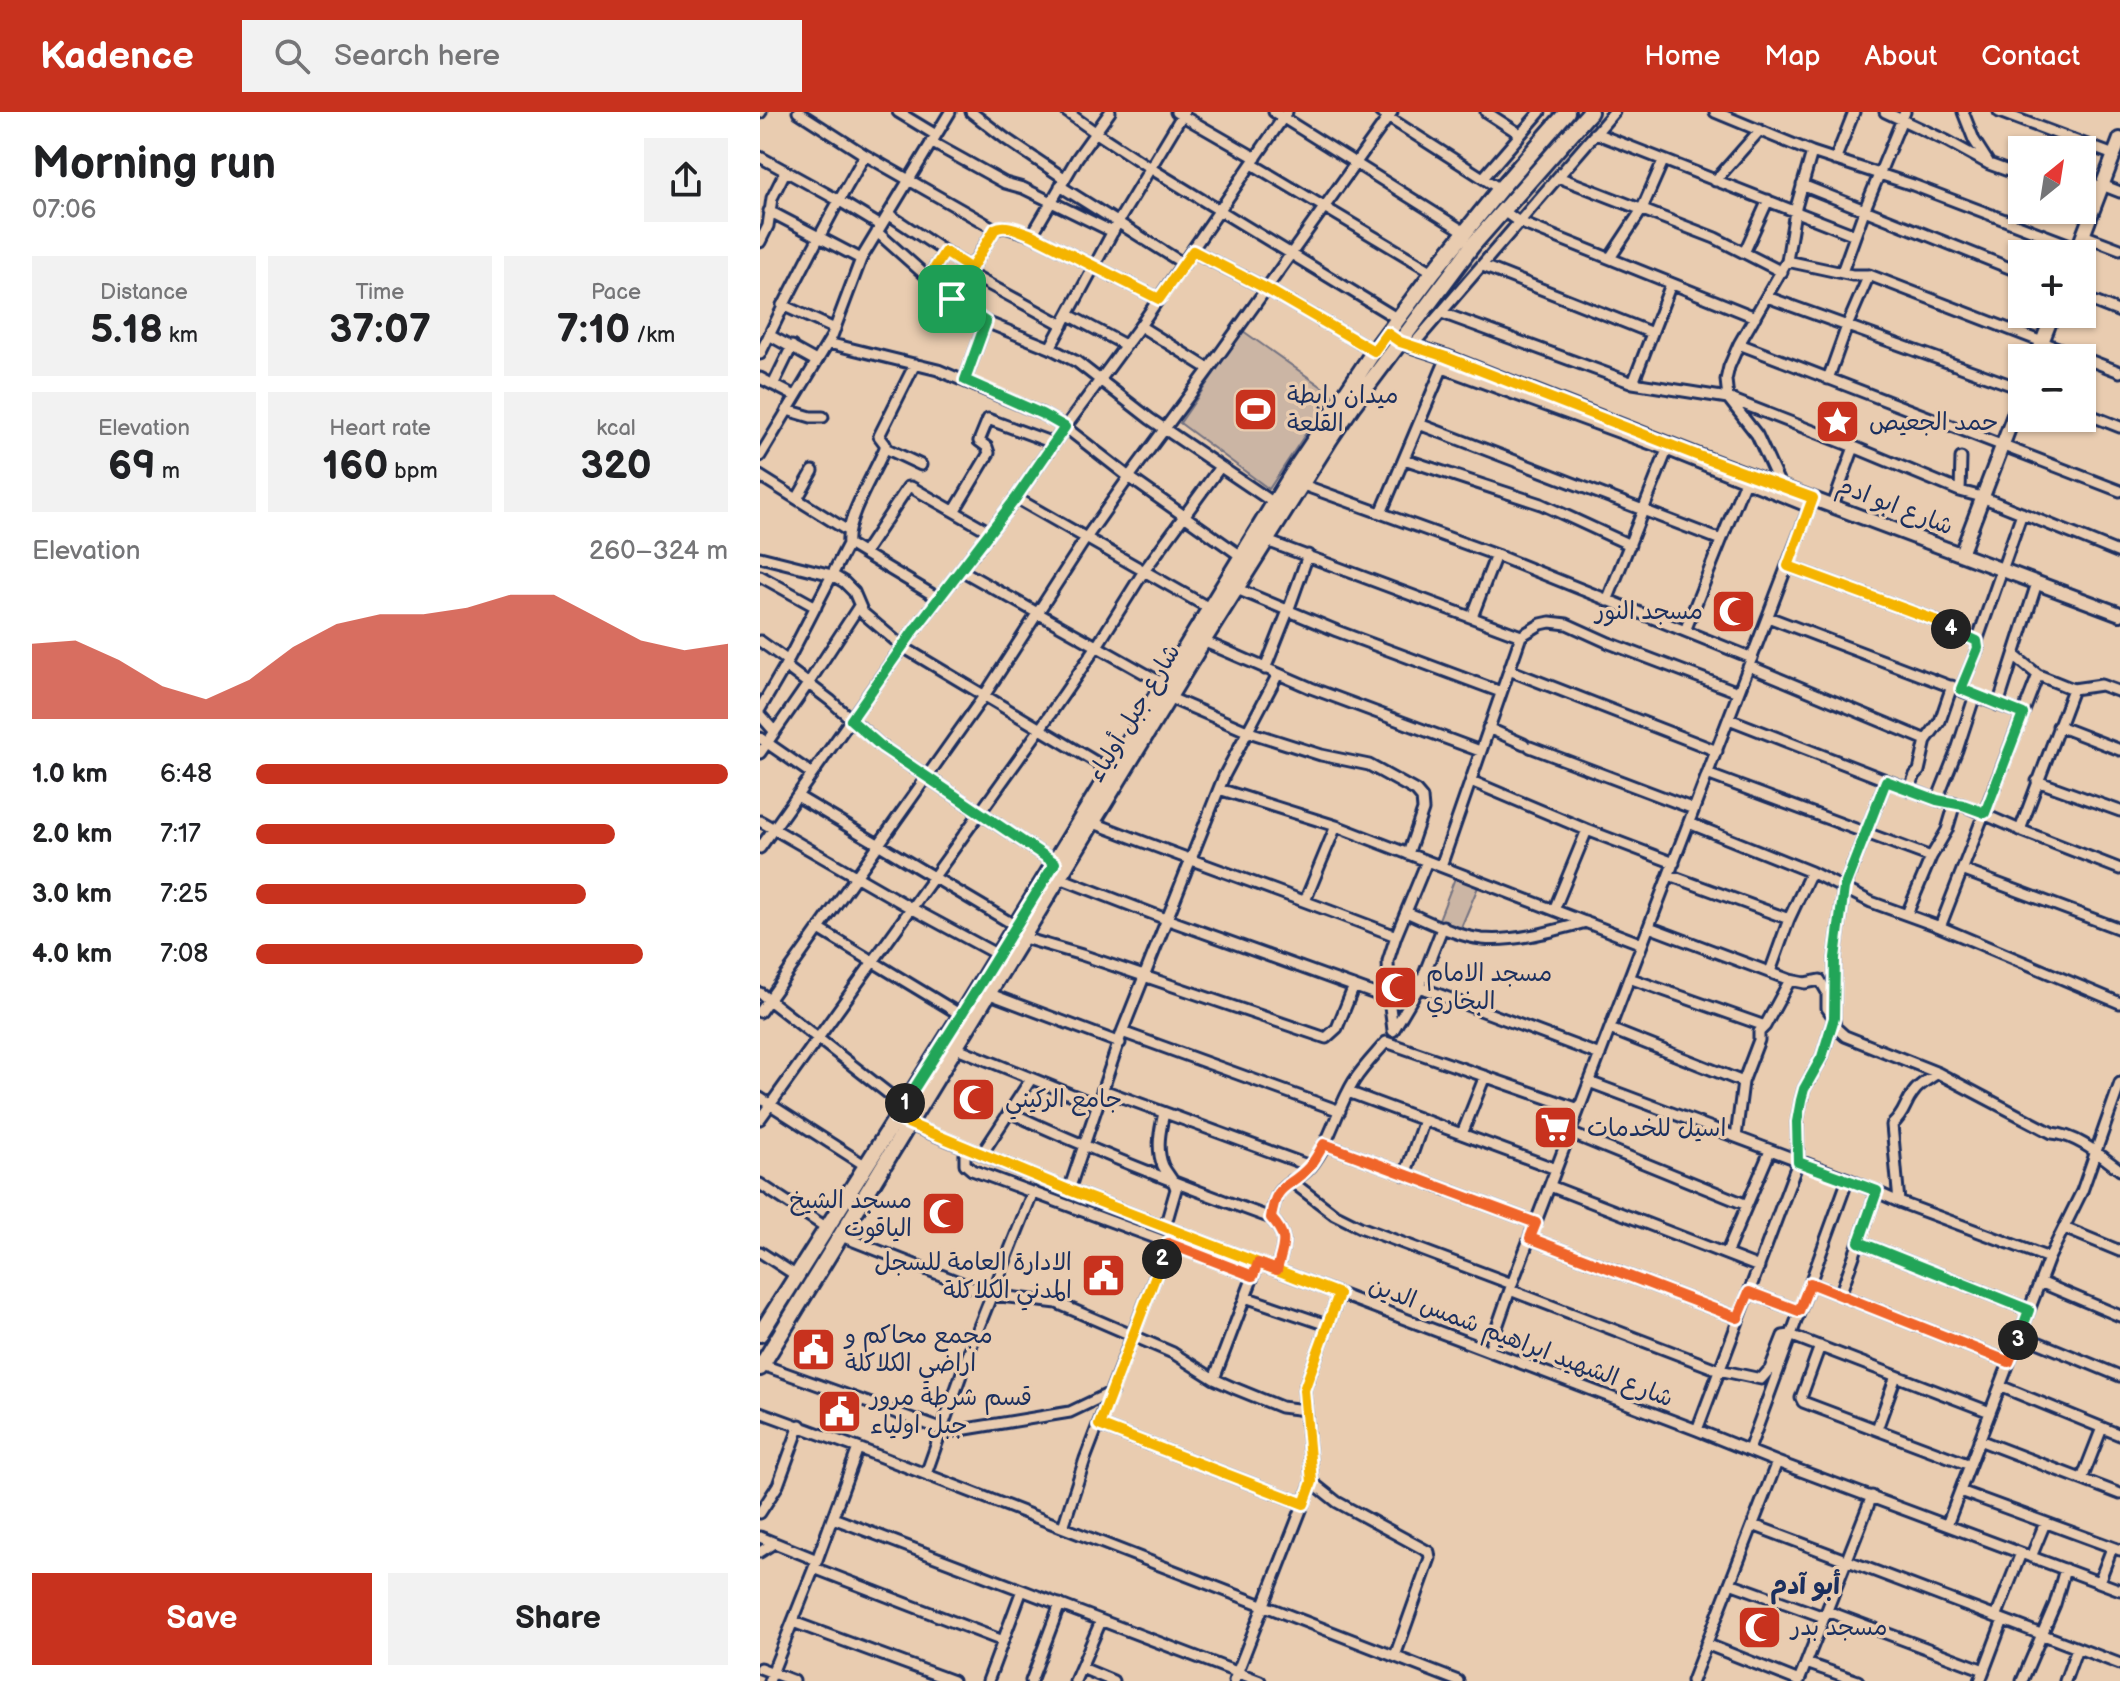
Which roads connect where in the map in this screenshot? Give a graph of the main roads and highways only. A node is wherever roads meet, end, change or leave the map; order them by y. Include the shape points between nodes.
1 (1567, 112) edge
2 (1590, 112) edge
3 (1020, 932) junction
4 (903, 1116) junction
5 (834, 1232) junction
6 (760, 1333) edge
7 (761, 1366) edge

1 - 3 main road, شارع جبل أولياء via 1433,272 1311,443 1162,683
2 - 3 main road, شارع جبل أولياء via 1472,246 1407,344 1353,405 1060,878
3 - 4 main road, شارع جبل أولياء via 998,955
3 - 4 main road, شارع جبل أولياء via 957,1048
4 - 5 main road, شارع جبل أولياء
4 - 5 main road, شارع جبل أولياء via 866,1166
5 - 6 main road, شارع جبل أولياء
5 - 7 main road, شارع جبل أولياء

